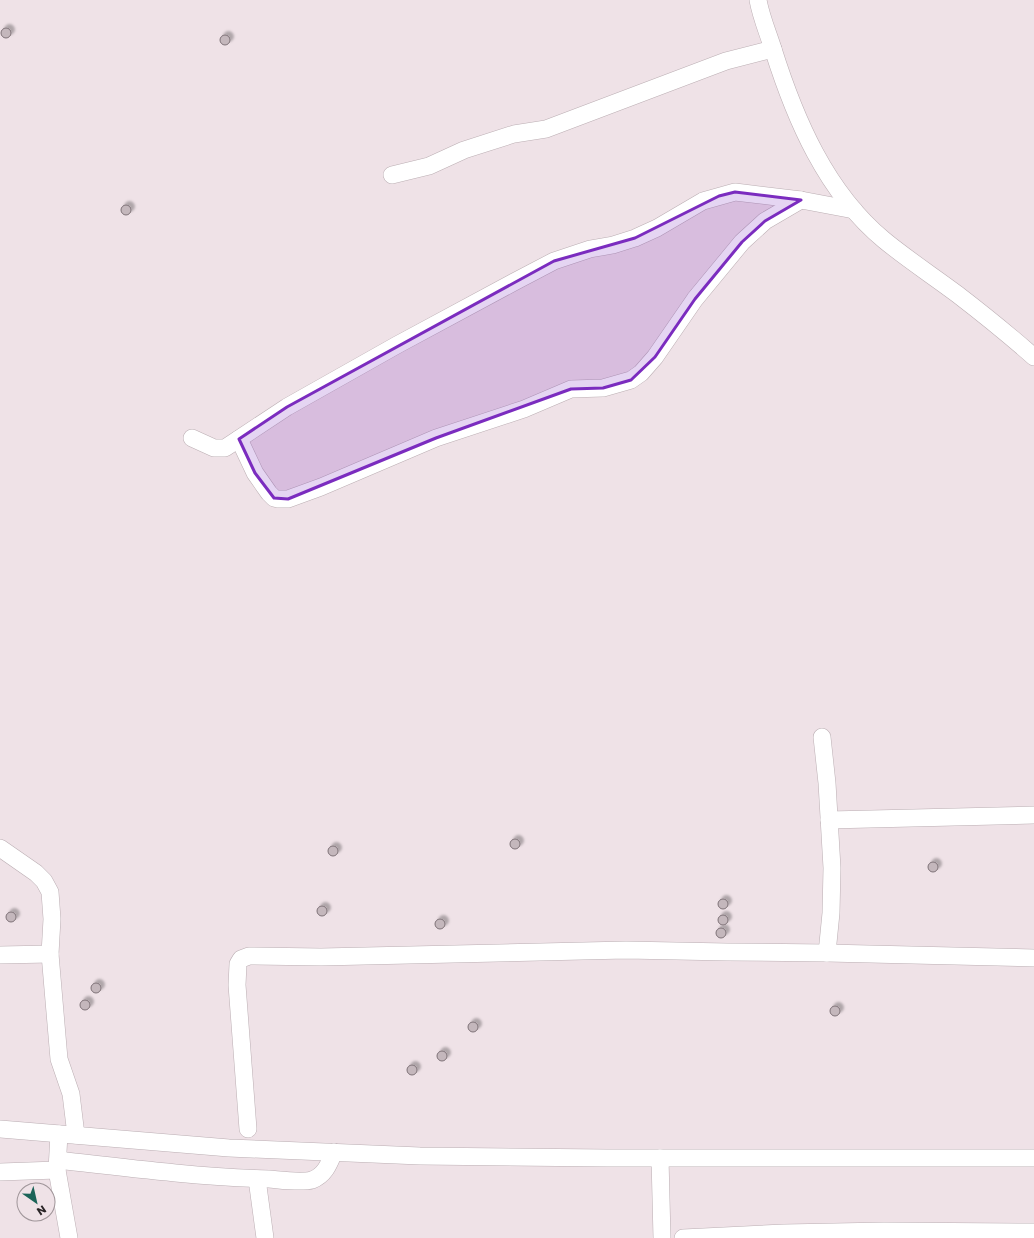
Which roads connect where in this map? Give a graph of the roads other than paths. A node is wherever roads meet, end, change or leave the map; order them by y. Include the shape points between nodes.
1 (758, 0) edge
2 (773, 49) junction
3 (392, 175) dead end
4 (801, 200) junction
5 (854, 210) junction
6 (1034, 357) edge
7 (192, 438) dead end
8 (239, 439) junction
9 (822, 737) dead end
10 (1034, 815) edge
11 (829, 820) junction
12 (0, 848) edge
13 (827, 953) junction
14 (50, 954) junction
15 (0, 955) edge
16 (1034, 958) edge
17 (0, 1129) edge
18 (248, 1129) dead end
19 (59, 1134) junction
20 (76, 1136) junction
21 (334, 1152) junction
22 (660, 1158) junction
23 (1034, 1158) edge
24 (57, 1165) junction
25 (0, 1172) edge
26 (257, 1179) junction
27 (1034, 1232) edge
28 (885, 1235) edge
29 (69, 1238) edge
30 (264, 1238) edge
31 (662, 1238) edge
32 (683, 1238) edge

1 - 2 street
2 - 3 street via 726,61 546,129 514,134 464,150 430,166
2 - 5 street via 797,116 819,160
4 - 5 street
4 - 8 street via 735,192 703,201 635,238 554,261 294,403
4 - 8 street via 765,221 742,242 695,299 655,357 631,380 603,388 571,389 524,409 436,438 304,494 288,498 274,498 269,493 255,473
5 - 6 street via 883,240 958,294
7 - 8 street via 214,448 225,448
9 - 11 street
10 - 11 street
11 - 13 street via 832,875
12 - 14 street via 36,873 48,887 52,919
13 - 16 street
13 - 18 street via 626,950 245,957 238,964 237,985
14 - 15 street
14 - 20 street via 59,1059 71,1094
17 - 19 street
19 - 20 street
19 - 24 street
20 - 21 street via 229,1148
21 - 22 street via 420,1156
21 - 26 street via 323,1174 312,1180
22 - 23 street
22 - 31 street
24 - 25 street
24 - 26 street
24 - 29 street
26 - 30 street
27 - 28 street
28 - 32 street via 784,1233

